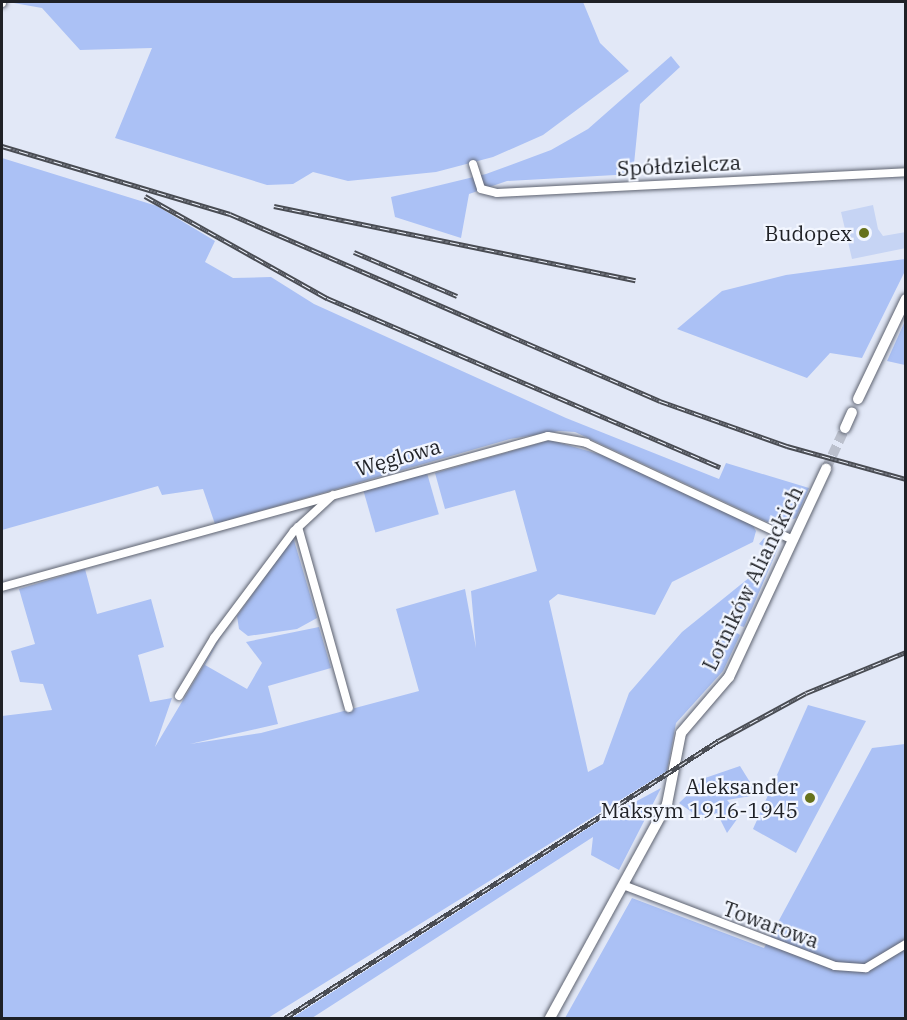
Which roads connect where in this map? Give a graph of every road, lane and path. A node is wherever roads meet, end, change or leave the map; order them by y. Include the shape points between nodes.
1 (473, 164) dead end
2 (906, 172) edge
3 (906, 299) edge
4 (858, 399) dead end
5 (852, 412) dead end
6 (845, 428) tunnel mouth
7 (826, 469) tunnel mouth
8 (335, 494) junction
9 (298, 527) junction
10 (793, 540) junction
11 (2, 587) edge
12 (179, 696) dead end
13 (349, 708) dead end
14 (623, 885) junction
15 (906, 944) edge
16 (550, 1018) edge

1 - 2 street, Spółdzielcza via 481,189 497,193
3 - 4 main road
5 - 6 main road
7 - 10 main road, Lotników Alianckich
8 - 9 street
8 - 10 street, Węglowa via 524,440 558,436 586,443
8 - 11 street, Węglowa
9 - 12 street via 214,638
9 - 13 street
10 - 14 main road, Lotników Alianckich via 729,677 681,734 667,804
14 - 15 street, Towarowa via 835,966 866,968
14 - 16 main road, Lotników Alianckich

